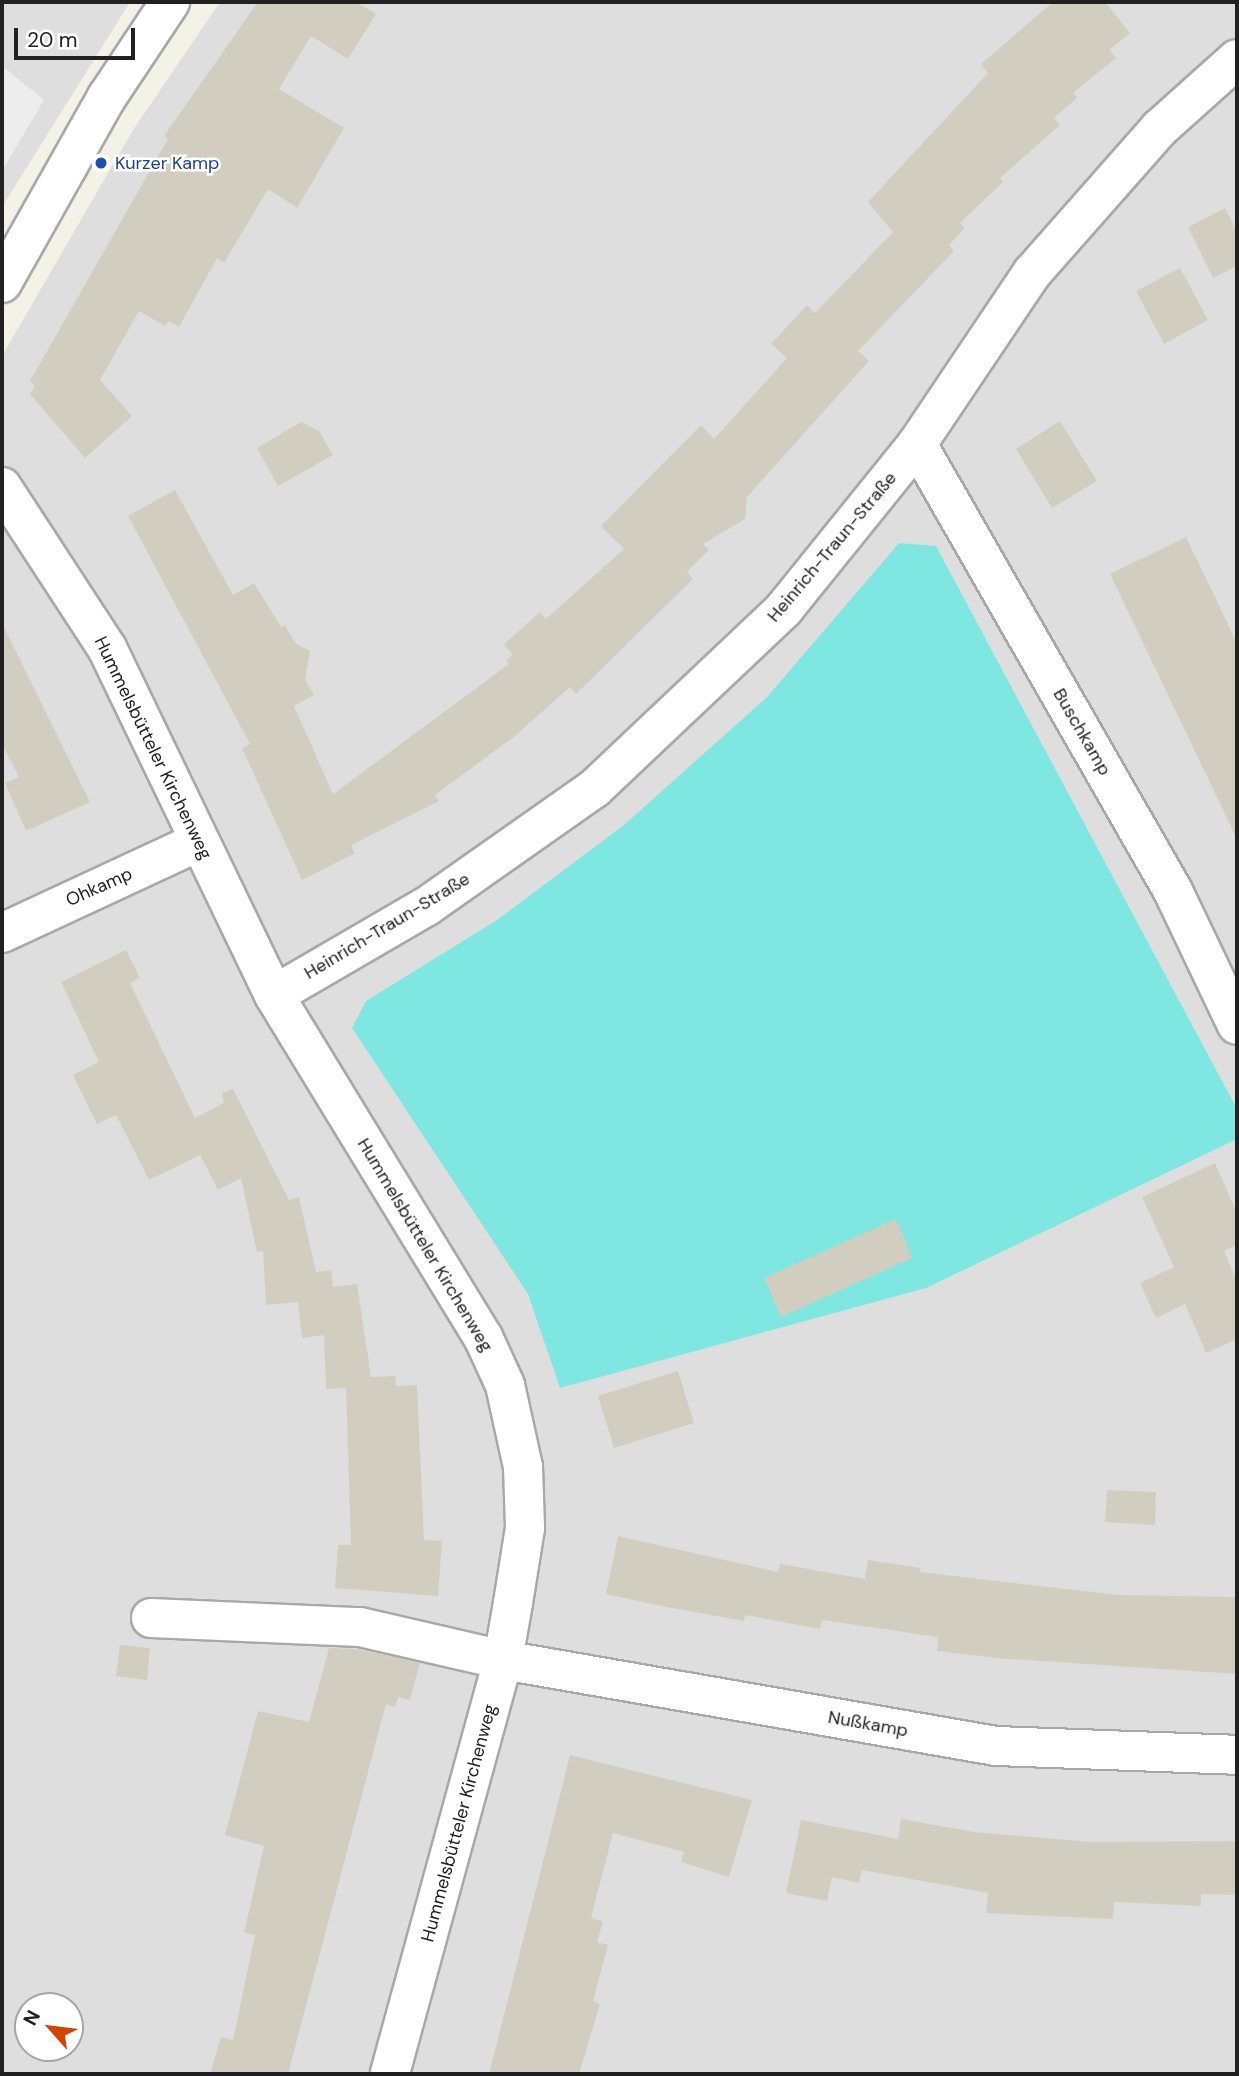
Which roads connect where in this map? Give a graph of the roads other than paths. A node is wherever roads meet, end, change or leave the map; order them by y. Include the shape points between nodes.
1 (170, 2) edge
2 (1237, 59) edge
3 (2, 283) edge
4 (917, 444) junction
5 (2, 487) edge
6 (198, 842) junction
7 (2, 933) edge
8 (274, 995) junction
9 (1237, 1025) edge
10 (151, 1618) dead end
11 (503, 1660) junction
12 (1237, 1755) edge
13 (390, 2074) edge

1 - 3 street via 107,97
2 - 4 street, Heinrich-Traun-Straße via 1160,128 1032,273
4 - 8 street, Heinrich-Traun-Straße via 784,609 595,788 428,906
4 - 9 street, Buschkamp via 1173,891
5 - 6 street, Hummelsbütteler Kirchenweg via 107,648
6 - 7 street, Ohkamp
6 - 8 street, Hummelsbütteler Kirchenweg
8 - 11 street, Hummelsbütteler Kirchenweg via 483,1337 505,1385 523,1467 525,1528
10 - 11 street, Nußkamp via 360,1627
11 - 12 street, Nußkamp via 996,1746
11 - 13 street, Hummelsbütteler Kirchenweg

